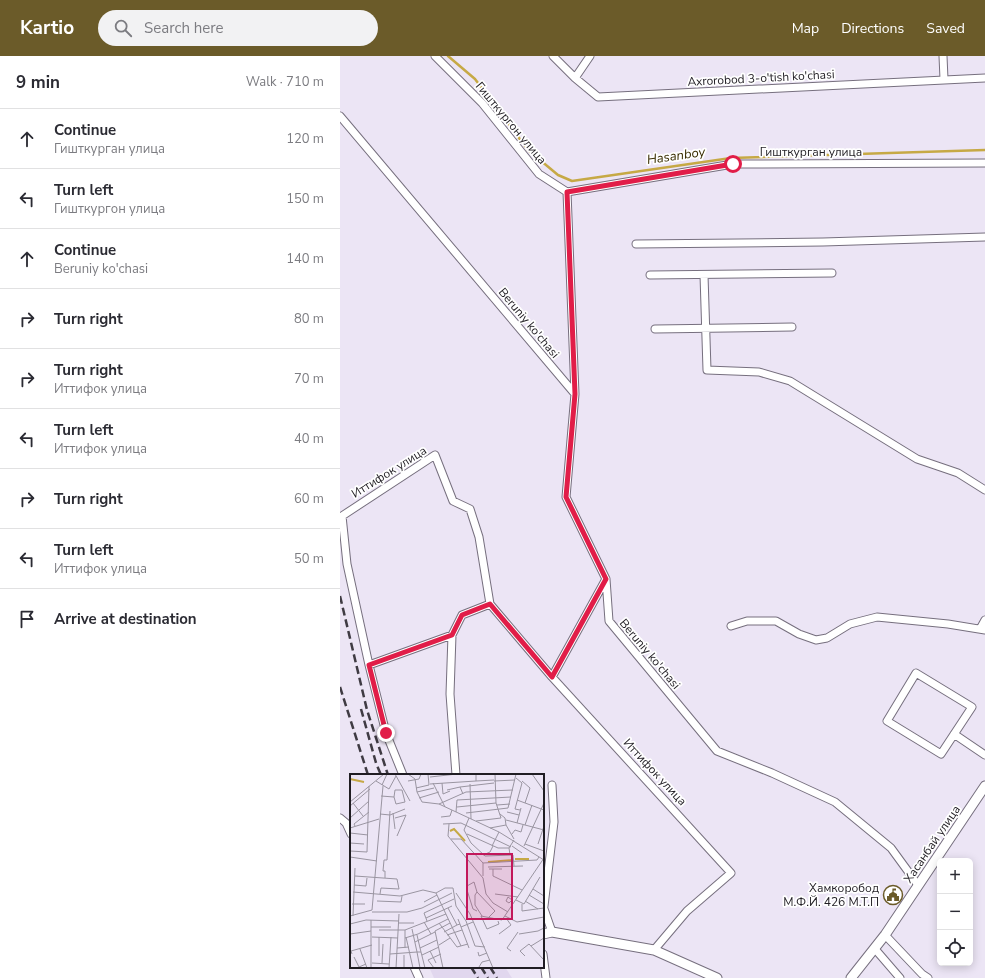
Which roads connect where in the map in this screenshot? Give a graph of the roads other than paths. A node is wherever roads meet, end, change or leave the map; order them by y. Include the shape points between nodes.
1 (435, 56) edge
2 (553, 56) edge
3 (590, 56) edge
4 (943, 56) edge
5 (575, 78) junction
6 (985, 78) edge
7 (944, 80) junction
8 (340, 116) edge
9 (985, 163) edge
10 (567, 192) junction
11 (985, 237) edge
12 (636, 244) dead end
13 (832, 273) dead end
14 (704, 274) junction
15 (650, 275) dead end
16 (792, 327) dead end
17 (705, 328) junction
18 (655, 329) dead end
19 (575, 394) junction
20 (985, 490) edge
21 (606, 579) junction
22 (490, 604) junction
23 (985, 620) edge
24 (731, 626) dead end
25 (983, 629) edge
26 (452, 635) junction
27 (369, 665) junction
28 (552, 677) junction
29 (954, 734) junction
30 (985, 754) edge
31 (403, 774) edge
32 (456, 774) edge
33 (552, 785) dead end
34 (985, 786) edge
35 (340, 818) edge
36 (350, 832) edge
37 (918, 885) junction
38 (544, 898) edge
39 (544, 911) edge
40 (548, 933) edge
41 (885, 935) junction
42 (875, 949) junction
43 (654, 950) junction
44 (544, 962) edge
45 (414, 968) edge
46 (419, 978) edge
47 (546, 978) edge
48 (717, 978) edge
49 (851, 978) edge
50 (900, 978) edge
51 (928, 978) edge

1 - 10 street, Гишткургон улица via 482,103 539,174
2 - 5 street, Axrorobod 3-o'tish ko'chasi
3 - 5 street
4 - 7 street
5 - 7 street, Axrorobod 3-o'tish ko'chasi via 598,97
6 - 7 street, Axrorobod 3-o'tish ko'chasi
8 - 19 street, Beruniy ko'chasi
9 - 10 street, Гишткурган улица via 733,164
10 - 19 street
11 - 12 street
13 - 14 street
14 - 15 street
14 - 17 street
16 - 17 street
17 - 18 street
17 - 20 street via 707,370 758,372 790,381 918,459 958,473
19 - 21 street, Beruniy ko'chasi via 566,497
21 - 28 street
21 - 37 street, Beruniy ko'chasi via 608,621 717,751 835,802 891,848
22 - 26 street via 462,615
22 - 27 street, Иттифок улица via 479,537 470,509 453,501 435,455 342,516 347,564
22 - 28 street, Иттифок улица
23 - 25 street
24 - 25 street via 747,621 776,621 816,640 827,638 850,624 877,617
26 - 27 street
26 - 32 street via 450,694
27 - 31 street, Иттифок улица via 386,733
28 - 43 street, Иттифок улица via 731,873 687,911
29 - 29 street via 941,754 887,721 916,673 972,707
29 - 30 street
33 - 38 street via 554,822
34 - 37 street, Хасанбай улица
35 - 36 street
37 - 41 street, Хасанбай улица
39 - 40 street
40 - 43 street
41 - 42 street
41 - 51 street
42 - 49 street
42 - 50 street
43 - 48 street
44 - 47 street
45 - 46 street

